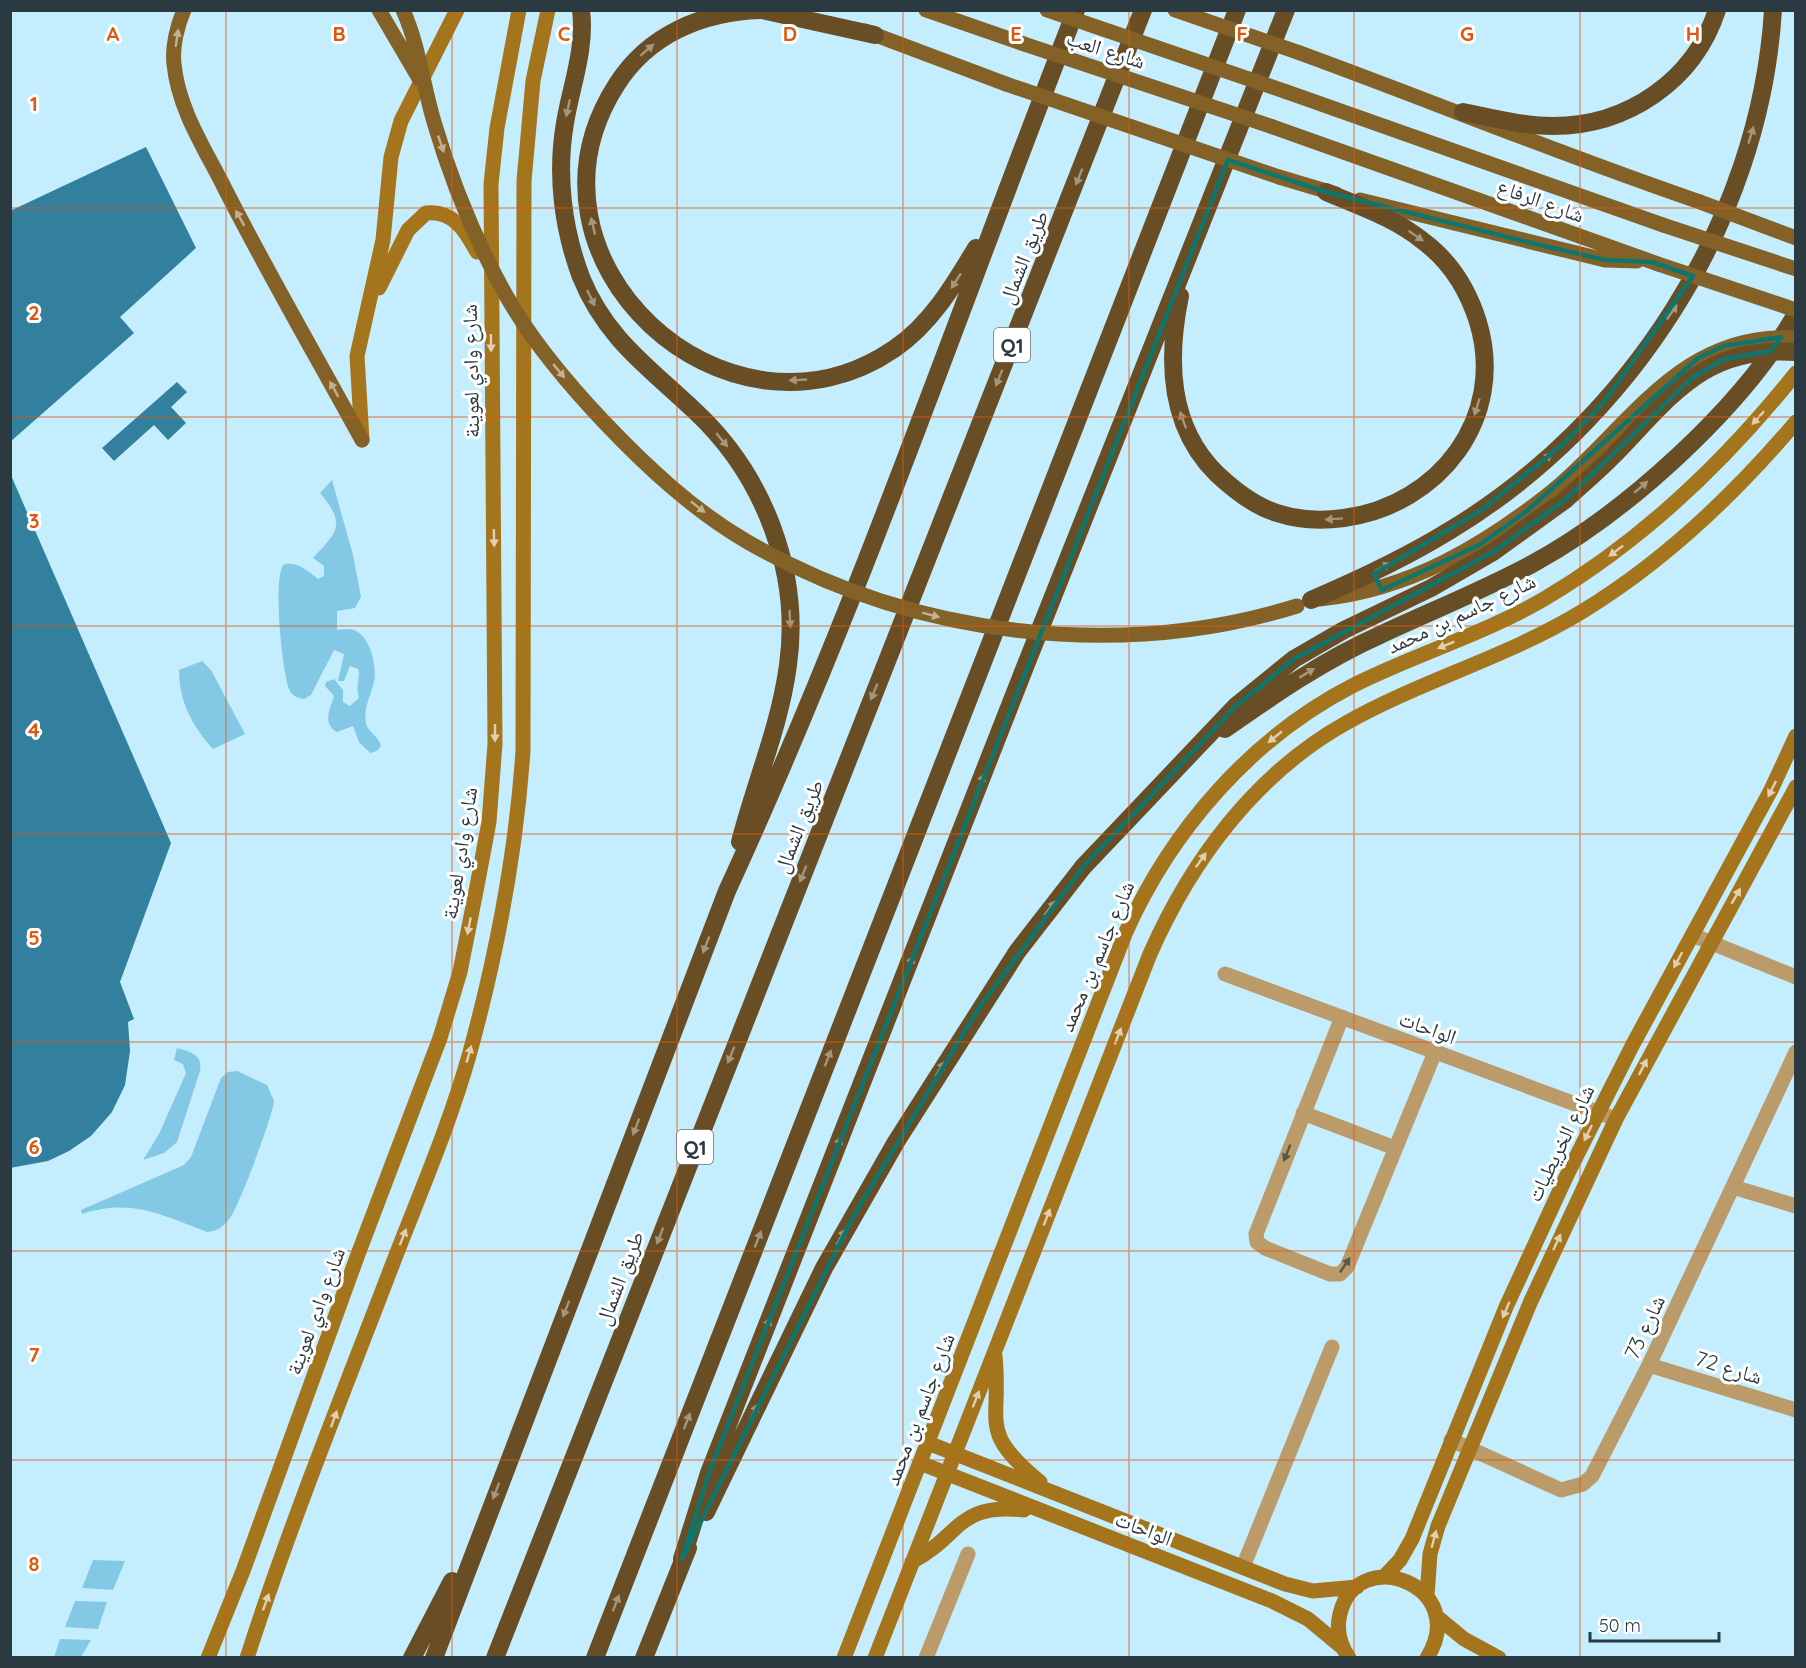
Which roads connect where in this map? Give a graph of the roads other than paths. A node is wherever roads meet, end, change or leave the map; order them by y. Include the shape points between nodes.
1 (184, 10) edge
2 (379, 10) edge
3 (403, 10) edge
4 (457, 10) edge
5 (519, 10) edge
6 (548, 10) edge
7 (581, 10) edge
8 (761, 10) edge
9 (808, 10) edge
10 (926, 10) edge
11 (1047, 10) edge
12 (1076, 10) edge
13 (1143, 10) edge
14 (1175, 10) edge
15 (1237, 10) edge
16 (1286, 10) edge
17 (1717, 10) edge
18 (1773, 10) edge
19 (875, 35) junction
20 (424, 88) junction
21 (1287, 92) joint
22 (1463, 112) junction
23 (1273, 127) joint
24 (1326, 192) junction
25 (1006, 194) junction
26 (1796, 238) edge
27 (1190, 252) junction
28 (1655, 263) junction
29 (1796, 269) edge
30 (489, 285) junction
31 (371, 304) junction
32 (1796, 312) edge
33 (1796, 338) edge
34 (1796, 352) edge
35 (1796, 373) edge
36 (1796, 422) edge
37 (1560, 495) junction
38 (1304, 603) junction
39 (1796, 736) edge
40 (1190, 754) junction
41 (1796, 787) edge
42 (727, 891) junction
43 (1692, 935) junction
44 (1709, 943) junction
45 (1225, 974) dead end
46 (1796, 978) edge
47 (1342, 1017) junction
48 (1435, 1052) junction
49 (1796, 1052) edge
50 (1598, 1112) junction
51 (1304, 1113) junction
52 (1616, 1119) junction
53 (1395, 1148) junction
54 (1733, 1187) junction
55 (1796, 1206) edge
56 (1332, 1347) dead end
57 (995, 1350) junction
58 (1649, 1365) junction
59 (1796, 1410) edge
60 (1451, 1440) junction
61 (928, 1443) junction
62 (1470, 1449) junction
63 (954, 1454) junction
64 (920, 1463) junction
65 (946, 1474) junction
66 (1049, 1490) junction
67 (1042, 1512) junction
68 (480, 1532) junction
69 (968, 1554) dead end
70 (682, 1559) junction
71 (912, 1562) junction
72 (1243, 1567) junction
73 (1384, 1577) junction
74 (1357, 1587) junction
75 (1427, 1596) junction
76 (1436, 1616) junction
77 (207, 1653) edge
78 (1346, 1653) edge
79 (247, 1658) edge
80 (412, 1658) edge
81 (434, 1658) edge
82 (495, 1658) edge
83 (595, 1658) edge
84 (644, 1658) edge
85 (844, 1658) edge
86 (875, 1658) edge
87 (926, 1658) edge
88 (1427, 1658) edge
89 (1499, 1658) edge

31 -> 1 main road via 361,329 357,356 362,440 190,121 174,63
2 - 20 main road, bridge
3 - 20 main road, bridge via 419,55
4 - 31 main road via 406,111 393,148
5 - 30 main road, شارع وادي لعوينة via 497,128 491,184
79 -> 6 main road via 443,1135 469,1053 509,883 523,751 524,181 533,81
7 -> 42 highway via 580,51 564,125 561,183 568,232 581,277 598,312 625,347 656,379 696,411 741,464 769,517 782,555 791,626 789,664
8 - 19 highway
25 -> 8 highway via 943,300 914,333 874,361 811,380 759,379 709,365 659,334 621,294 599,250 586,190 587,158 594,129 605,102 623,75 657,41 713,16
9 - 19 main road
10 - 23 main road, شارع العب, bridge
11 - 21 main road, شارع العب, bridge
12 - 25 highway
13 -> 82 highway, طريق الشمال / Q1
14 - 22 main road, bridge
83 -> 15 highway
16 - 27 highway
17 - 22 highway via 1693,60 1649,100 1623,113 1597,122 1551,126
38 -> 18 highway via 1414,551 1483,509 1562,445 1604,402 1642,354 1704,256 1735,187 1765,80
19 - 24 main road, bridge via 1005,84
20 -> 38 main road, bridge via 474,234 509,301 551,361 655,472 744,540 879,601 939,617 1014,630 1139,635 1245,620
21 - 29 main road, شارع الرفاع, bridge
22 - 26 main road, bridge
23 - 28 main road, شارع الرفاع
24 -> 27 highway via 1398,224 1424,241 1461,282 1481,333 1483,388 1457,454 1429,483 1388,507 1332,519 1287,516 1253,502 1209,466 1183,423 1171,374 1173,339
24 - 28 main road via 1605,260
25 - 42 highway via 869,551
70 -> 27 highway via 709,1473
28 - 32 main road, شارع الرفاع, bridge
30 - 31 main road via 477,253 460,225 444,213 426,213 408,230
30 -> 77 main road, شارع وادي لعوينة via 495,744 489,822 465,950 417,1104 243,1571
40 -> 32 highway via 1281,688 1317,667 1379,635 1480,592 1535,563 1598,520 1632,495 1708,425 1772,350
33 - 37 main road, bridge via 1745,341 1698,358 1670,378
34 - 37 highway, bridge via 1759,351 1708,367 1679,389 1611,458
35 -> 61 main road, شارع جاسم بن محمد via 1695,484 1598,564 1513,616 1396,665 1323,703 1256,752 1187,829 1147,887 1125,934
57 -> 36 main road via 1161,929 1200,860 1240,810 1303,751 1347,722 1548,631 1628,581 1709,515
37 - 38 main road via 1452,559 1377,590
37 - 40 highway via 1528,528 1466,567 1294,659 1236,706
39 -> 43 main road, شارع الخريطيات via 1772,790
70 -> 40 highway via 824,1268 941,1068 1054,903
44 -> 41 main road, شارع الخريطيات
42 -> 68 highway
43 - 44 street
43 -> 50 main road, شارع الخريطيات
44 - 46 street
52 -> 44 main road, شارع الخريطيات
45 - 47 street, الواحات
47 - 48 street, الواحات
47 - 51 street
48 - 50 street, الواحات
48 - 53 street
49 - 54 street, شارع 73
50 - 52 street, الواحات
50 -> 60 main road, شارع الخريطيات via 1536,1242
51 - 53 street
51 -> 53 street via 1256,1238 1265,1248 1319,1269 1335,1275 1347,1267
62 -> 52 main road, شارع الخريطيات via 1530,1303
54 - 55 street
54 - 58 street, شارع 73
56 - 72 street
63 -> 57 main road
57 - 66 main road via 994,1414 999,1437 1013,1459
58 - 59 street, شارع 72
58 - 62 street, شارع 73 via 1592,1476 1573,1489 1550,1487
60 - 62 street, شارع 73
60 - 73 main road, شارع الخريطيات via 1412,1539
61 - 63 main road, الواحات
61 - 64 main road, شارع جاسم بن محمد
75 -> 62 main road, شارع الخريطيات via 1433,1540
63 - 65 main road
63 - 66 main road, الواحات
64 - 65 main road, الواحات
64 - 85 main road, شارع جاسم بن محمد
65 - 67 main road, الواحات
65 - 71 main road
66 - 72 main road, الواحات
67 - 71 main road via 999,1508 979,1511 961,1520 931,1550
67 - 78 main road, الواحات via 1282,1605 1308,1619
68 - 80 highway
68 - 81 highway
69 - 87 street
70 - 84 highway
71 - 86 main road
72 - 74 main road, الواحات via 1313,1591
73 - 74 main road, الواحات
73 - 75 main road via 1403,1579
74 - 78 main road via 1341,1610 1338,1630
75 - 76 main road
76 - 88 main road via 1437,1633
76 - 89 main road via 1464,1639

